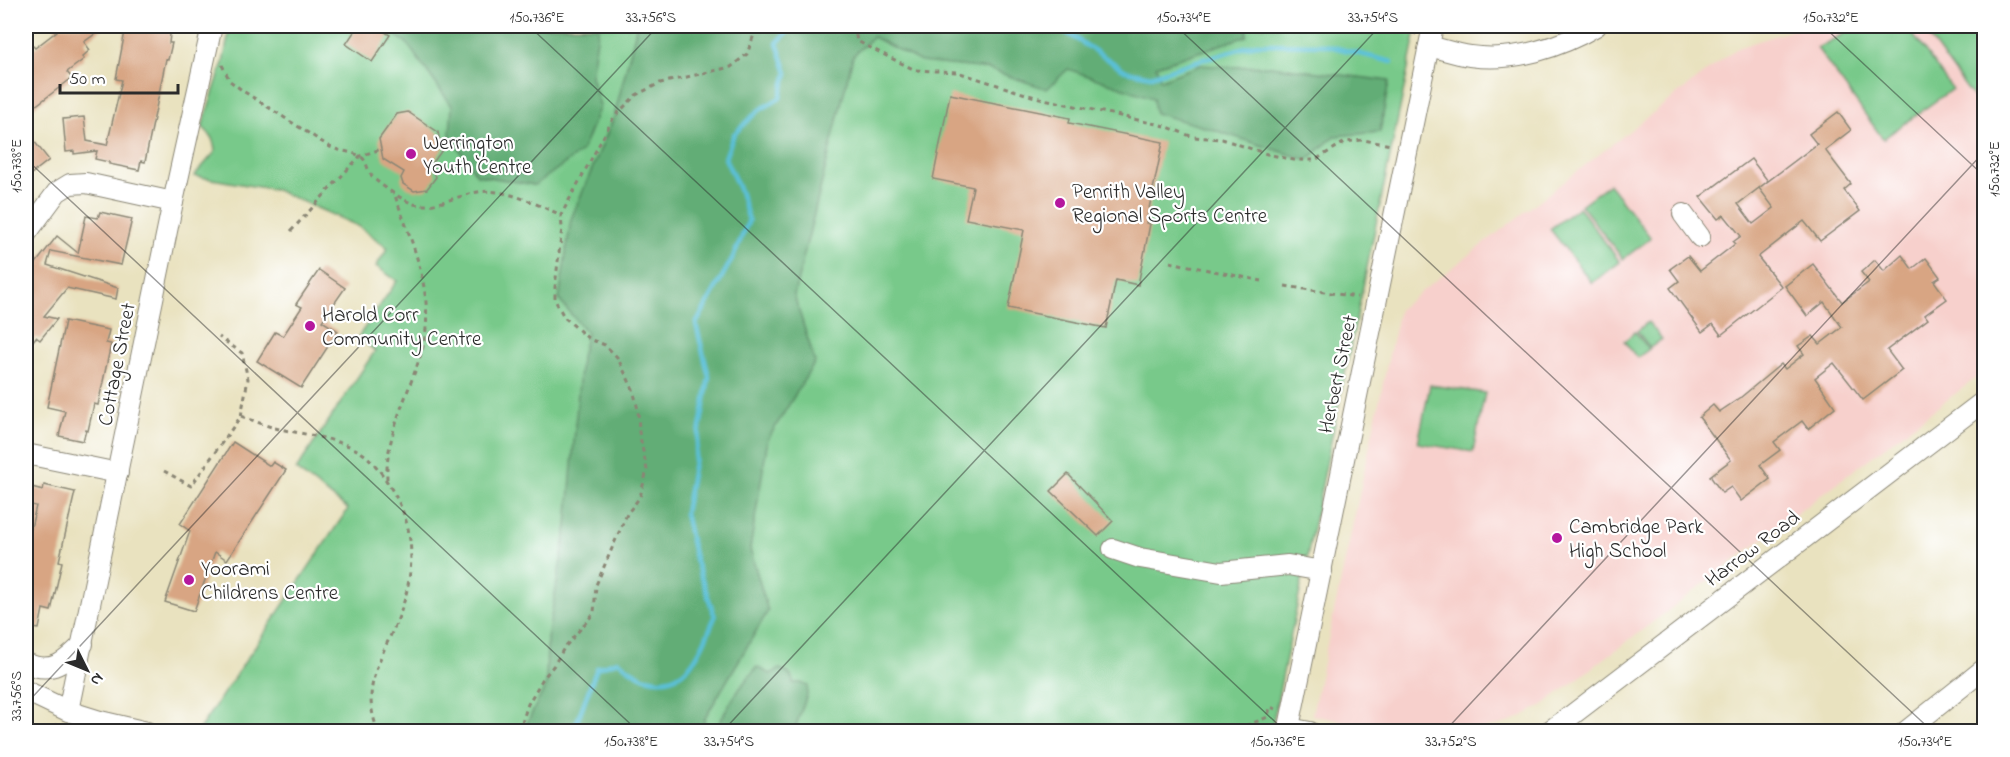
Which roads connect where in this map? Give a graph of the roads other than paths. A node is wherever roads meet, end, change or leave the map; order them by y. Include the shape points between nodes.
1 (212, 26) edge
2 (1596, 26) edge
3 (1431, 36) edge
4 (173, 202) junction
5 (1683, 214) dead end
6 (26, 234) edge
7 (1700, 237) dead end
8 (1984, 401) edge
9 (26, 454) edge
10 (118, 473) junction
11 (1113, 549) dead end
12 (1322, 571) junction
13 (83, 644) junction
14 (26, 663) edge
15 (1984, 669) edge
16 (26, 691) edge
17 (68, 711) junction
18 (1290, 724) edge
19 (147, 732) edge
20 (1310, 732) edge
21 (1548, 732) edge
22 (1905, 732) edge

1 - 4 street, Cottage Street
2 - 3 street via 1561,44 1517,55 1475,56
3 - 12 street, Herbert Street
4 - 6 street via 86,183 70,184 57,192
4 - 10 street, Cottage Street
5 - 7 street
8 - 21 street, Harrow Road
9 - 10 street
10 - 13 street, Cottage Street
11 - 12 street via 1140,558 1221,572 1288,565
12 - 18 street, Herbert Street
13 - 14 street via 53,667
13 - 17 street, Cottage Street
15 - 22 street
16 - 17 street
17 - 19 street
18 - 20 street

